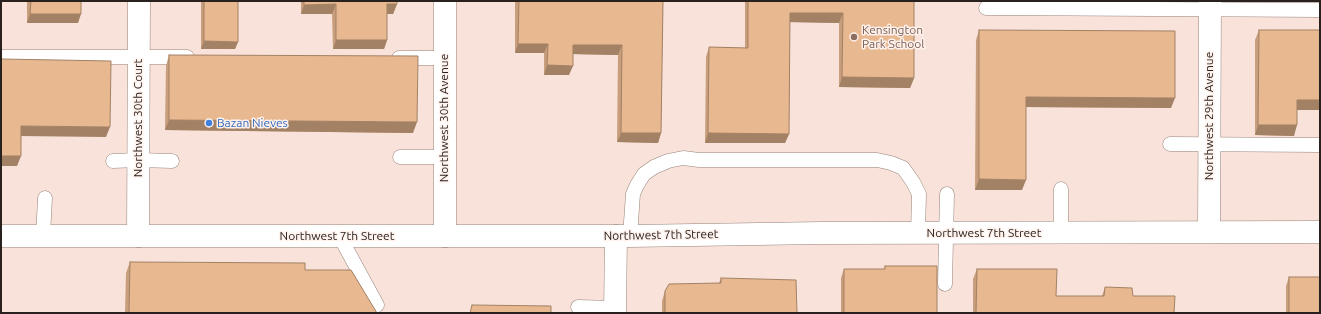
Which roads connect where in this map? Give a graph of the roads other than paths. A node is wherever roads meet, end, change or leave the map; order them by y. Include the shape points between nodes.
1 (139, 1) edge
2 (444, 1) edge
3 (1210, 5) edge
4 (986, 8) dead end
5 (1320, 10) edge
6 (1, 57) edge
7 (138, 57) junction
8 (203, 57) edge
9 (389, 58) edge
10 (444, 58) junction
11 (1170, 144) dead end
12 (1209, 144) junction
13 (1320, 145) edge
14 (400, 157) dead end
15 (445, 157) junction
16 (138, 160) junction
17 (113, 161) dead end
18 (172, 161) dead end
19 (1061, 189) dead end
20 (947, 194) dead end
21 (45, 198) dead end
22 (1061, 232) junction
23 (1209, 232) junction
24 (1320, 232) edge
25 (918, 233) junction
26 (946, 234) junction
27 (1, 236) edge
28 (43, 236) junction
29 (138, 236) junction
30 (445, 236) junction
31 (623, 236) junction
32 (340, 237) junction
33 (945, 284) dead end
34 (377, 305) dead end
35 (578, 307) dead end
36 (615, 310) edge

1 - 7 main road, Northwest 30th Court
2 - 10 main road, Northwest 30th Avenue
3 - 4 lane
3 - 5 lane
3 - 12 main road, Northwest 29th Avenue
6 - 7 lane
7 - 8 lane
7 - 16 main road, Northwest 30th Court
9 - 10 lane
10 - 15 main road, Northwest 30th Avenue
11 - 12 lane
12 - 13 lane
12 - 23 main road, Northwest 29th Avenue
14 - 15 lane
15 - 30 main road, Northwest 30th Avenue
16 - 17 lane
16 - 18 lane
16 - 29 main road, Northwest 30th Court
19 - 22 lane
20 - 26 lane
21 - 28 lane
22 - 23 main road, Northwest 7th Street
22 - 26 main road, Northwest 7th Street
23 - 24 main road, Northwest 7th Street
25 - 26 main road, Northwest 7th Street
25 - 31 main road, Northwest 7th Street
25 - 31 lane via 919,194 903,168 891,163 877,160 683,158 668,161 644,174 633,194
26 - 33 lane
27 - 28 main road, Northwest 7th Street
28 - 29 main road, Northwest 7th Street
29 - 32 main road, Northwest 7th Street
30 - 31 main road, Northwest 7th Street
30 - 32 main road, Northwest 7th Street
31 - 36 main road
32 - 34 lane
35 - 36 lane

